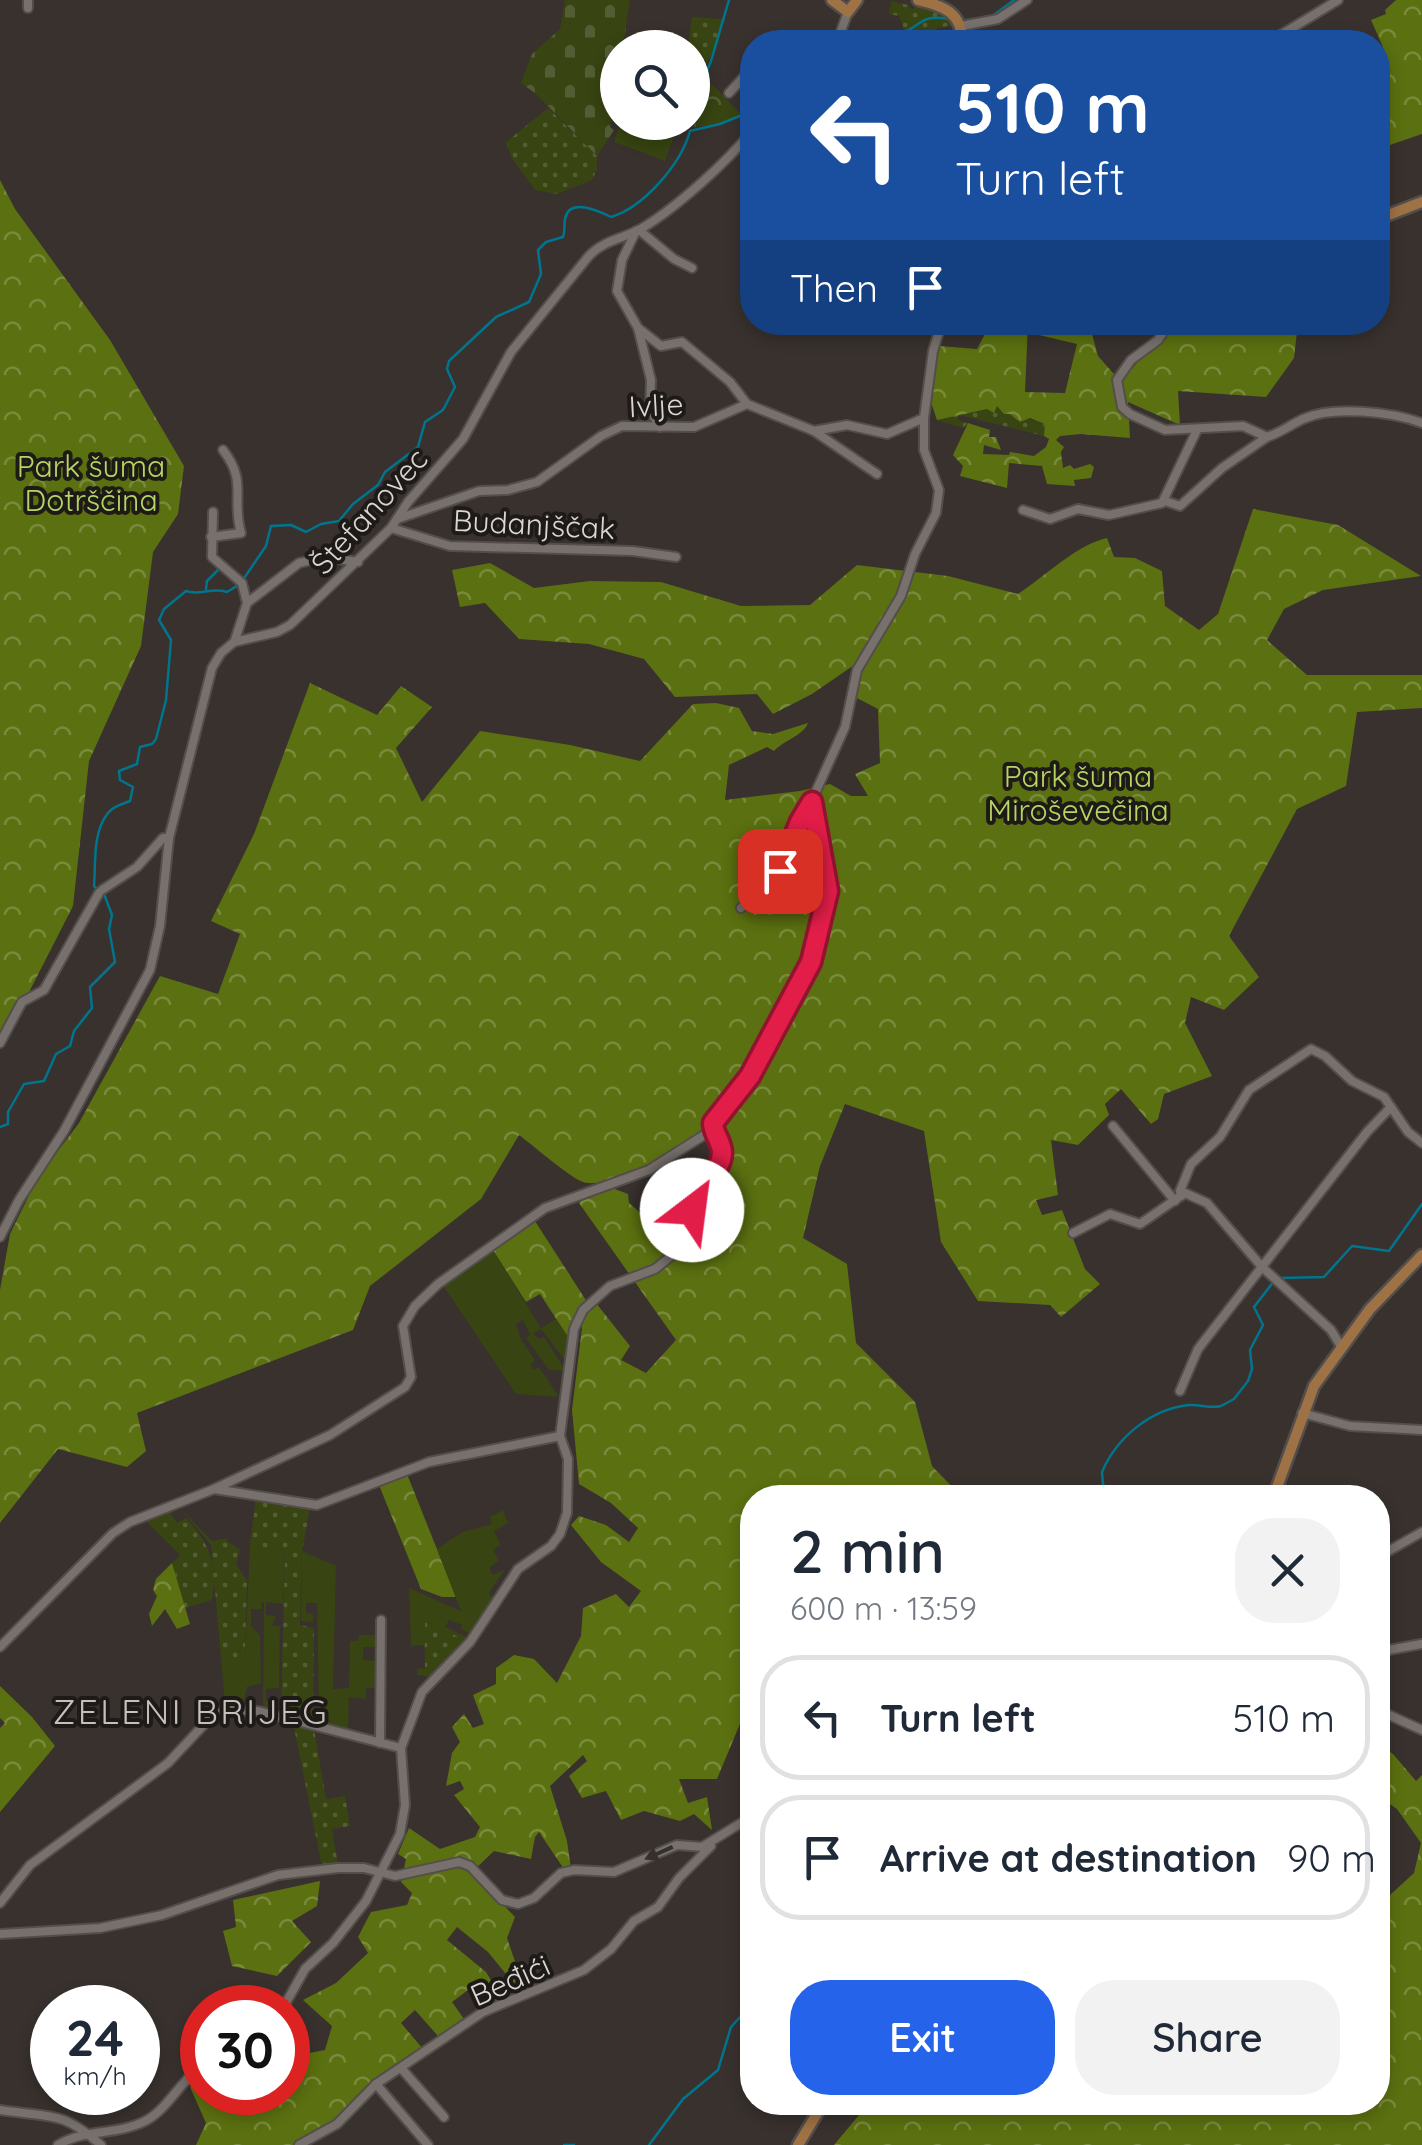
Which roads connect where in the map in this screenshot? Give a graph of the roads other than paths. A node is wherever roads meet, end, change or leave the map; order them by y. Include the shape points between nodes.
1 (832, 0) edge
2 (918, 0) edge
3 (1027, 0) edge
4 (1338, 0) edge
5 (933, 2) edge
6 (852, 4) edge
7 (959, 22) junction
8 (842, 30) edge
9 (960, 30) edge
10 (1289, 30) edge
11 (740, 81) edge
12 (729, 93) dead end
13 (740, 147) edge
14 (1422, 202) edge
15 (1390, 214) edge
16 (638, 231) junction
17 (692, 268) dead end
18 (638, 328) junction
19 (938, 335) edge
20 (1161, 335) edge
21 (747, 404) junction
22 (924, 418) junction
23 (1422, 423) edge
24 (660, 428) junction
25 (1197, 430) junction
26 (814, 431) junction
27 (1267, 437) junction
28 (224, 450) dead end
29 (877, 474) dead end
30 (1165, 501) junction
31 (1023, 510) dead end
32 (213, 512) dead end
33 (397, 518) junction
34 (391, 528) junction
35 (212, 537) junction
36 (676, 556) dead end
37 (358, 562) junction
38 (246, 603) junction
39 (234, 642) junction
40 (812, 802) junction
41 (169, 838) junction
42 (741, 908) dead end
43 (1, 1041) edge
44 (1391, 1107) junction
45 (1113, 1126) dead end
46 (712, 1130) junction
47 (1422, 1143) edge
48 (1178, 1199) junction
49 (1073, 1233) dead end
50 (0, 1238) edge
51 (1422, 1255) edge
52 (1262, 1267) junction
53 (1342, 1348) junction
54 (1180, 1391) dead end
55 (1302, 1413) junction
56 (1422, 1430) edge
57 (560, 1436) junction
58 (1277, 1485) edge
59 (214, 1489) junction
60 (1422, 1532) edge
61 (1390, 1550) edge
62 (381, 1620) dead end
63 (1421, 1644) edge
64 (0, 1646) edge
65 (1390, 1650) edge
66 (1390, 1715) edge
67 (1422, 1730) edge
68 (380, 1743) junction
69 (401, 1748) junction
70 (740, 1827) edge
71 (721, 1836) junction
72 (379, 1874) junction
73 (0, 1903) edge
74 (0, 1934) edge
75 (295, 1985) edge
76 (401, 2068) junction
77 (180, 2084) edge
78 (376, 2084) junction
79 (0, 2110) edge
80 (816, 2115) edge
81 (444, 2117) dead end
82 (89, 2134) junction
83 (58, 2145) edge
84 (100, 2145) edge
85 (298, 2145) edge
86 (428, 2145) edge
87 (798, 2145) edge

1 - 6 main road
2 - 5 main road
3 - 7 street via 998,19
4 - 10 street
5 - 7 main road
6 - 8 street
7 - 9 main road
11 - 12 street
13 - 16 street, Štefanovec
14 - 15 main road
16 - 17 street
16 - 18 street via 622,260 617,291
16 - 33 street, Štefanovec via 588,256 512,352 463,439
18 - 21 street via 661,346 682,342
18 - 24 street via 651,380 650,410
19 - 22 street
20 - 25 street via 1118,380 1120,399 1130,414 1165,430
21 - 24 street, Ivlje via 694,427
21 - 26 street
22 - 26 street via 887,434 847,425
22 - 40 street via 936,513 901,596 864,655 845,727
23 - 27 street via 1398,414 1331,413
24 - 33 street, Ivlje via 622,426 536,482 479,490
25 - 27 street via 1242,426
25 - 30 street
26 - 29 street
27 - 30 street via 1180,506
28 - 35 street via 239,474 240,533
30 - 31 street via 1109,515 1078,509 1050,519
32 - 35 street
33 - 34 street, Štefanovec
34 - 36 street, Budanjščak via 450,546
34 - 37 street, Štefanovec
35 - 38 street via 212,557 240,582
37 - 38 street via 325,557 298,563
37 - 39 street, Štefanovec via 282,630
38 - 39 street
39 - 41 street via 208,679
40 - 42 street via 780,871
40 - 46 street via 828,891 811,962 750,1076
41 - 43 street via 100,891 44,990 22,1002
41 - 50 street via 150,970
44 - 47 street
44 - 48 street via 1311,1049 1249,1090 1228,1126 1191,1164
44 - 52 street
45 - 48 street
46 - 57 street via 721,1158 698,1191 682,1247 655,1269 610,1286 578,1318
46 - 59 street via 649,1170 545,1208 495,1241 407,1317 411,1377 405,1387 338,1430
48 - 49 street via 1140,1224 1110,1214
48 - 52 street via 1193,1194 1207,1202
51 - 53 main road
52 - 53 street
52 - 54 street via 1198,1349
53 - 55 main road
55 - 56 street via 1350,1426
55 - 58 main road
57 - 59 street via 428,1462 318,1505
57 - 69 street via 568,1459 560,1534 518,1569 470,1642 427,1684
59 - 64 street via 113,1533
60 - 61 street
62 - 68 street
63 - 65 street
66 - 67 street
68 - 69 street
68 - 73 street via 258,1711 224,1710 168,1763 30,1866
69 - 72 street via 402,1826
70 - 71 street
71 -> 72 street via 702,1847 676,1845 614,1872 561,1874 518,1904 502,1900 459,1862
71 - 76 street, Beđići via 658,1907 584,1970 483,2012
72 - 74 street via 364,1868 278,1874 115,1925
72 - 75 street via 366,1901
76 - 78 street, Beđići
76 - 81 street
77 - 82 street via 151,2118
78 - 85 street, Beđići via 336,2124
78 - 86 street
79 - 82 street via 62,2118
80 - 87 main road
82 - 83 street
82 - 84 street

